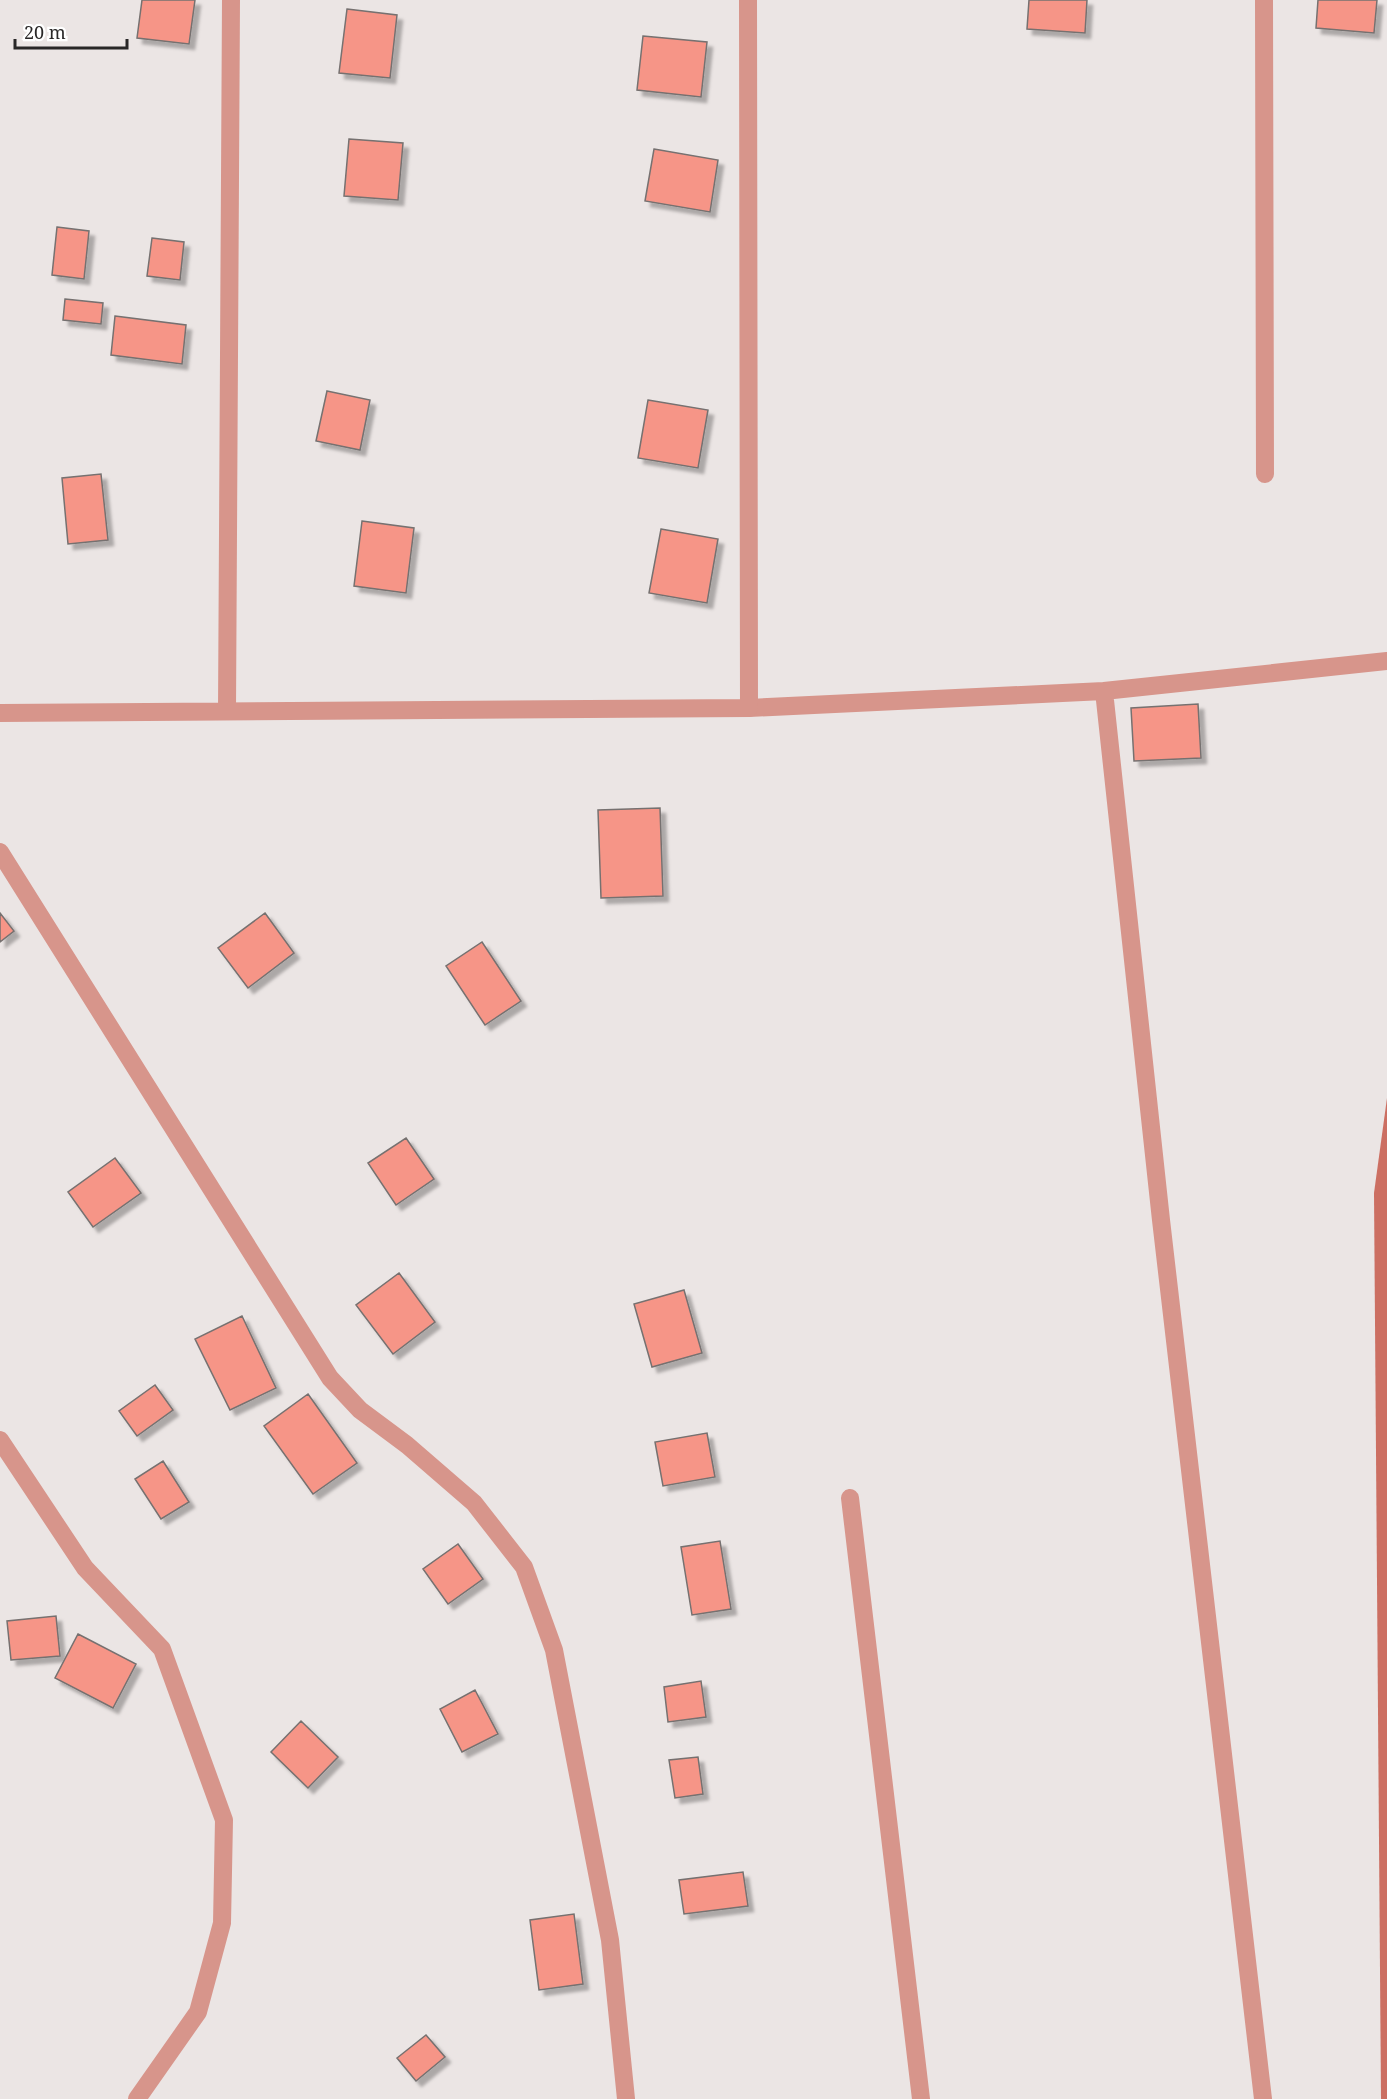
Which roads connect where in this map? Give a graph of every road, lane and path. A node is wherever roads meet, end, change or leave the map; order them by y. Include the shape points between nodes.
1 (231, 0) edge
2 (748, 0) edge
3 (1264, 0) edge
4 (1265, 474) dead end
5 (1387, 661) edge
6 (1104, 692) junction
7 (749, 708) junction
8 (228, 711) junction
9 (0, 713) edge
10 (0, 852) edge
11 (0, 1440) edge
12 (850, 1498) dead end
13 (137, 2099) edge
14 (626, 2099) edge
15 (921, 2099) edge
16 (1263, 2099) edge

1 - 8 street
2 - 7 street
3 - 4 street
5 - 6 street
6 - 7 street
6 - 16 street
7 - 8 street
8 - 9 street
10 - 14 street via 330,1378 360,1410 407,1444 474,1503 524,1567 554,1650 610,1940
11 - 13 street via 86,1568 162,1649 224,1820 222,1923 198,2012
12 - 15 street

